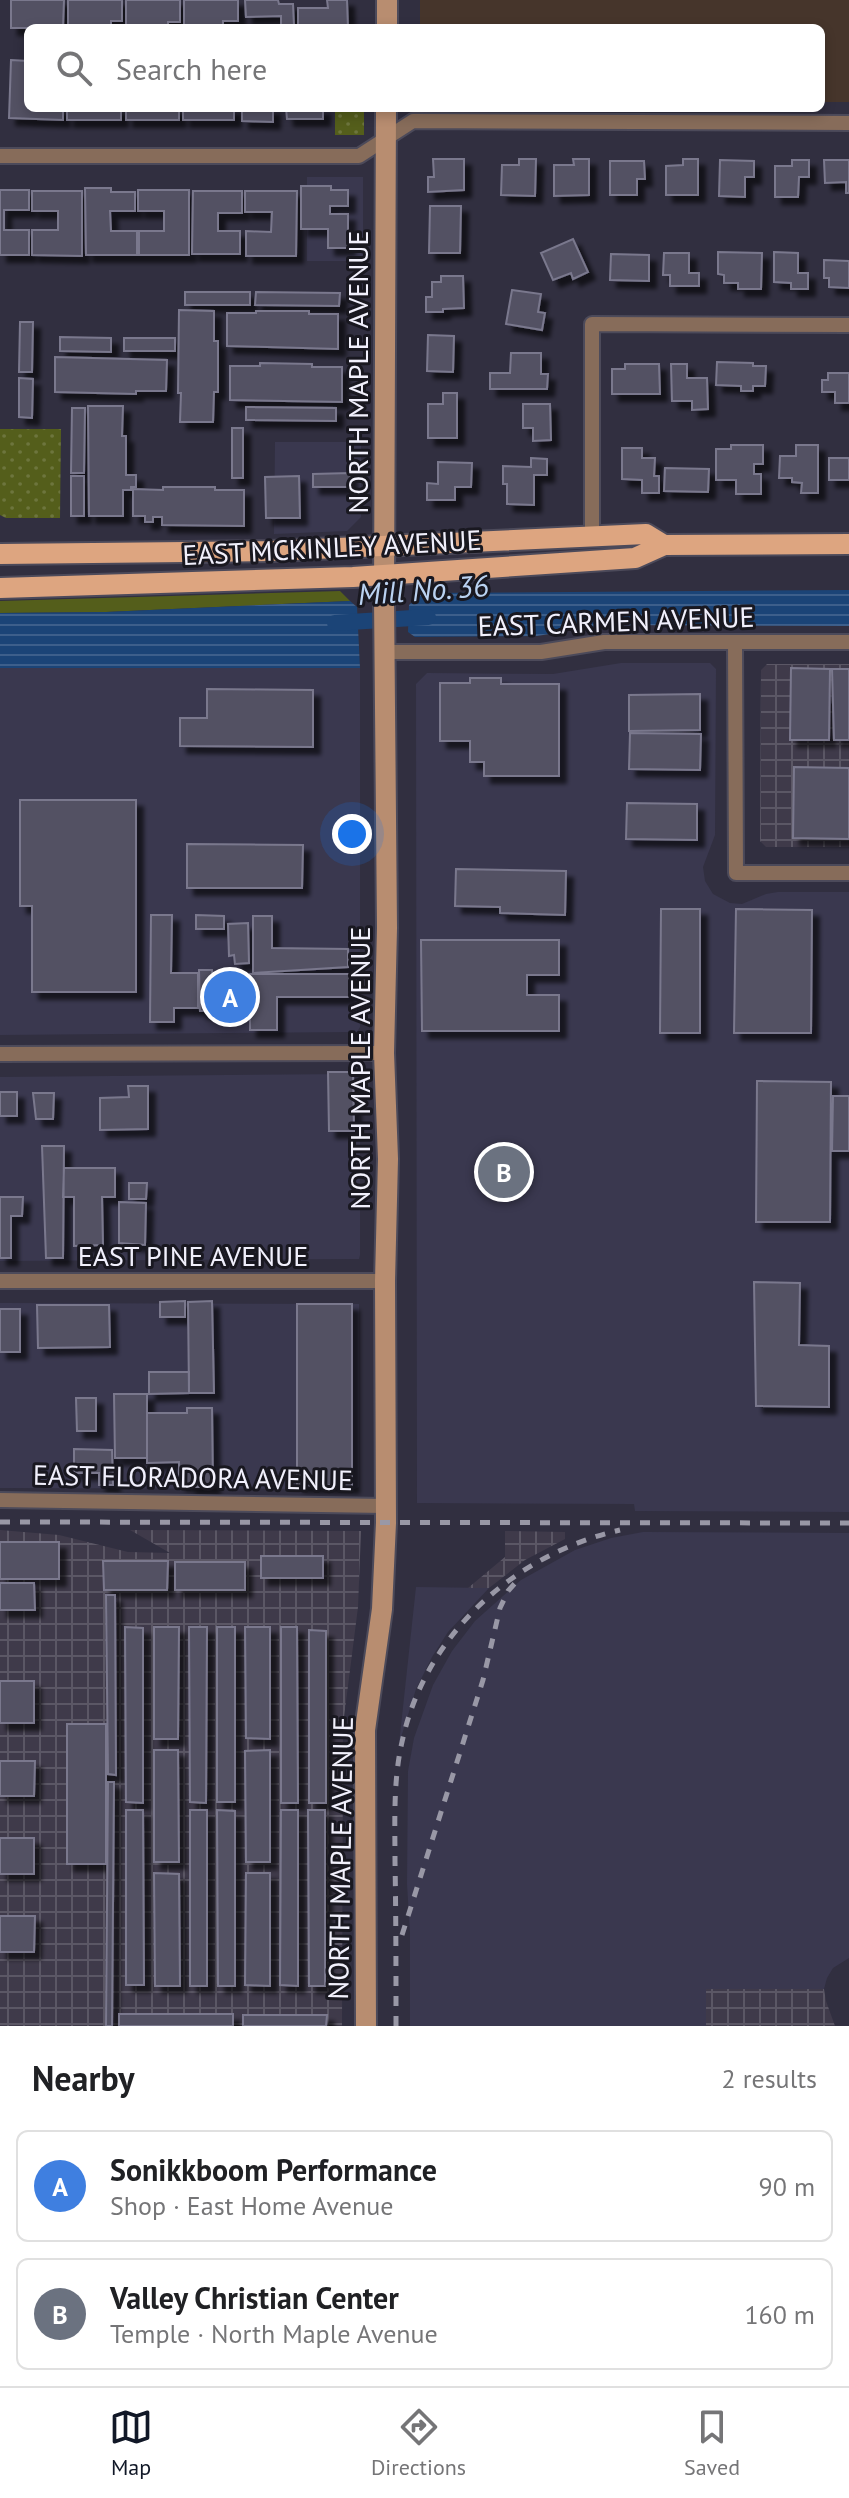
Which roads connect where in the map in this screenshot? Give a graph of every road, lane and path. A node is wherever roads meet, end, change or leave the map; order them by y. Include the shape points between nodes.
1 (387, 0) edge
2 (387, 24) edge
3 (386, 112) edge
4 (849, 123) edge
5 (386, 139) junction
6 (0, 156) edge
7 (849, 325) edge
8 (592, 535) junction
9 (849, 544) edge
10 (664, 545) junction
11 (384, 546) junction
12 (0, 554) edge
13 (384, 575) junction
14 (0, 588) edge
15 (735, 642) junction
16 (849, 642) edge
17 (384, 652) junction
18 (849, 873) edge
19 (384, 1053) junction
20 (0, 1054) edge
21 (0, 1281) edge
22 (385, 1281) junction
23 (0, 1500) edge
24 (386, 1506) junction
25 (366, 2026) edge

1 - 2 street
3 - 5 street, NORTH MAPLE AVENUE
4 - 5 street via 413,121
5 - 6 street via 359,156
5 - 11 street, NORTH MAPLE AVENUE
7 - 8 street via 592,324
8 - 10 main road, EAST MCKINLEY AVENUE via 646,534
8 - 11 main road, EAST MCKINLEY AVENUE
9 - 10 main road, EAST MCKINLEY AVENUE
10 - 13 main road, EAST MCKINLEY AVENUE via 635,558
11 - 12 main road, EAST MCKINLEY AVENUE
11 - 13 street, NORTH MAPLE AVENUE
13 - 14 main road, EAST MCKINLEY AVENUE
13 - 17 street, NORTH MAPLE AVENUE
15 - 16 street, EAST CARMEN AVENUE
15 - 17 street, EAST CARMEN AVENUE via 604,642 541,652
15 - 18 street via 736,873
17 - 19 street, NORTH MAPLE AVENUE
19 - 20 street
19 - 22 street, NORTH MAPLE AVENUE
21 - 22 street, EAST PINE AVENUE
22 - 24 street, NORTH MAPLE AVENUE
23 - 24 street, EAST FLORADORA AVENUE
24 - 25 street, NORTH MAPLE AVENUE via 382,1609 365,1730

